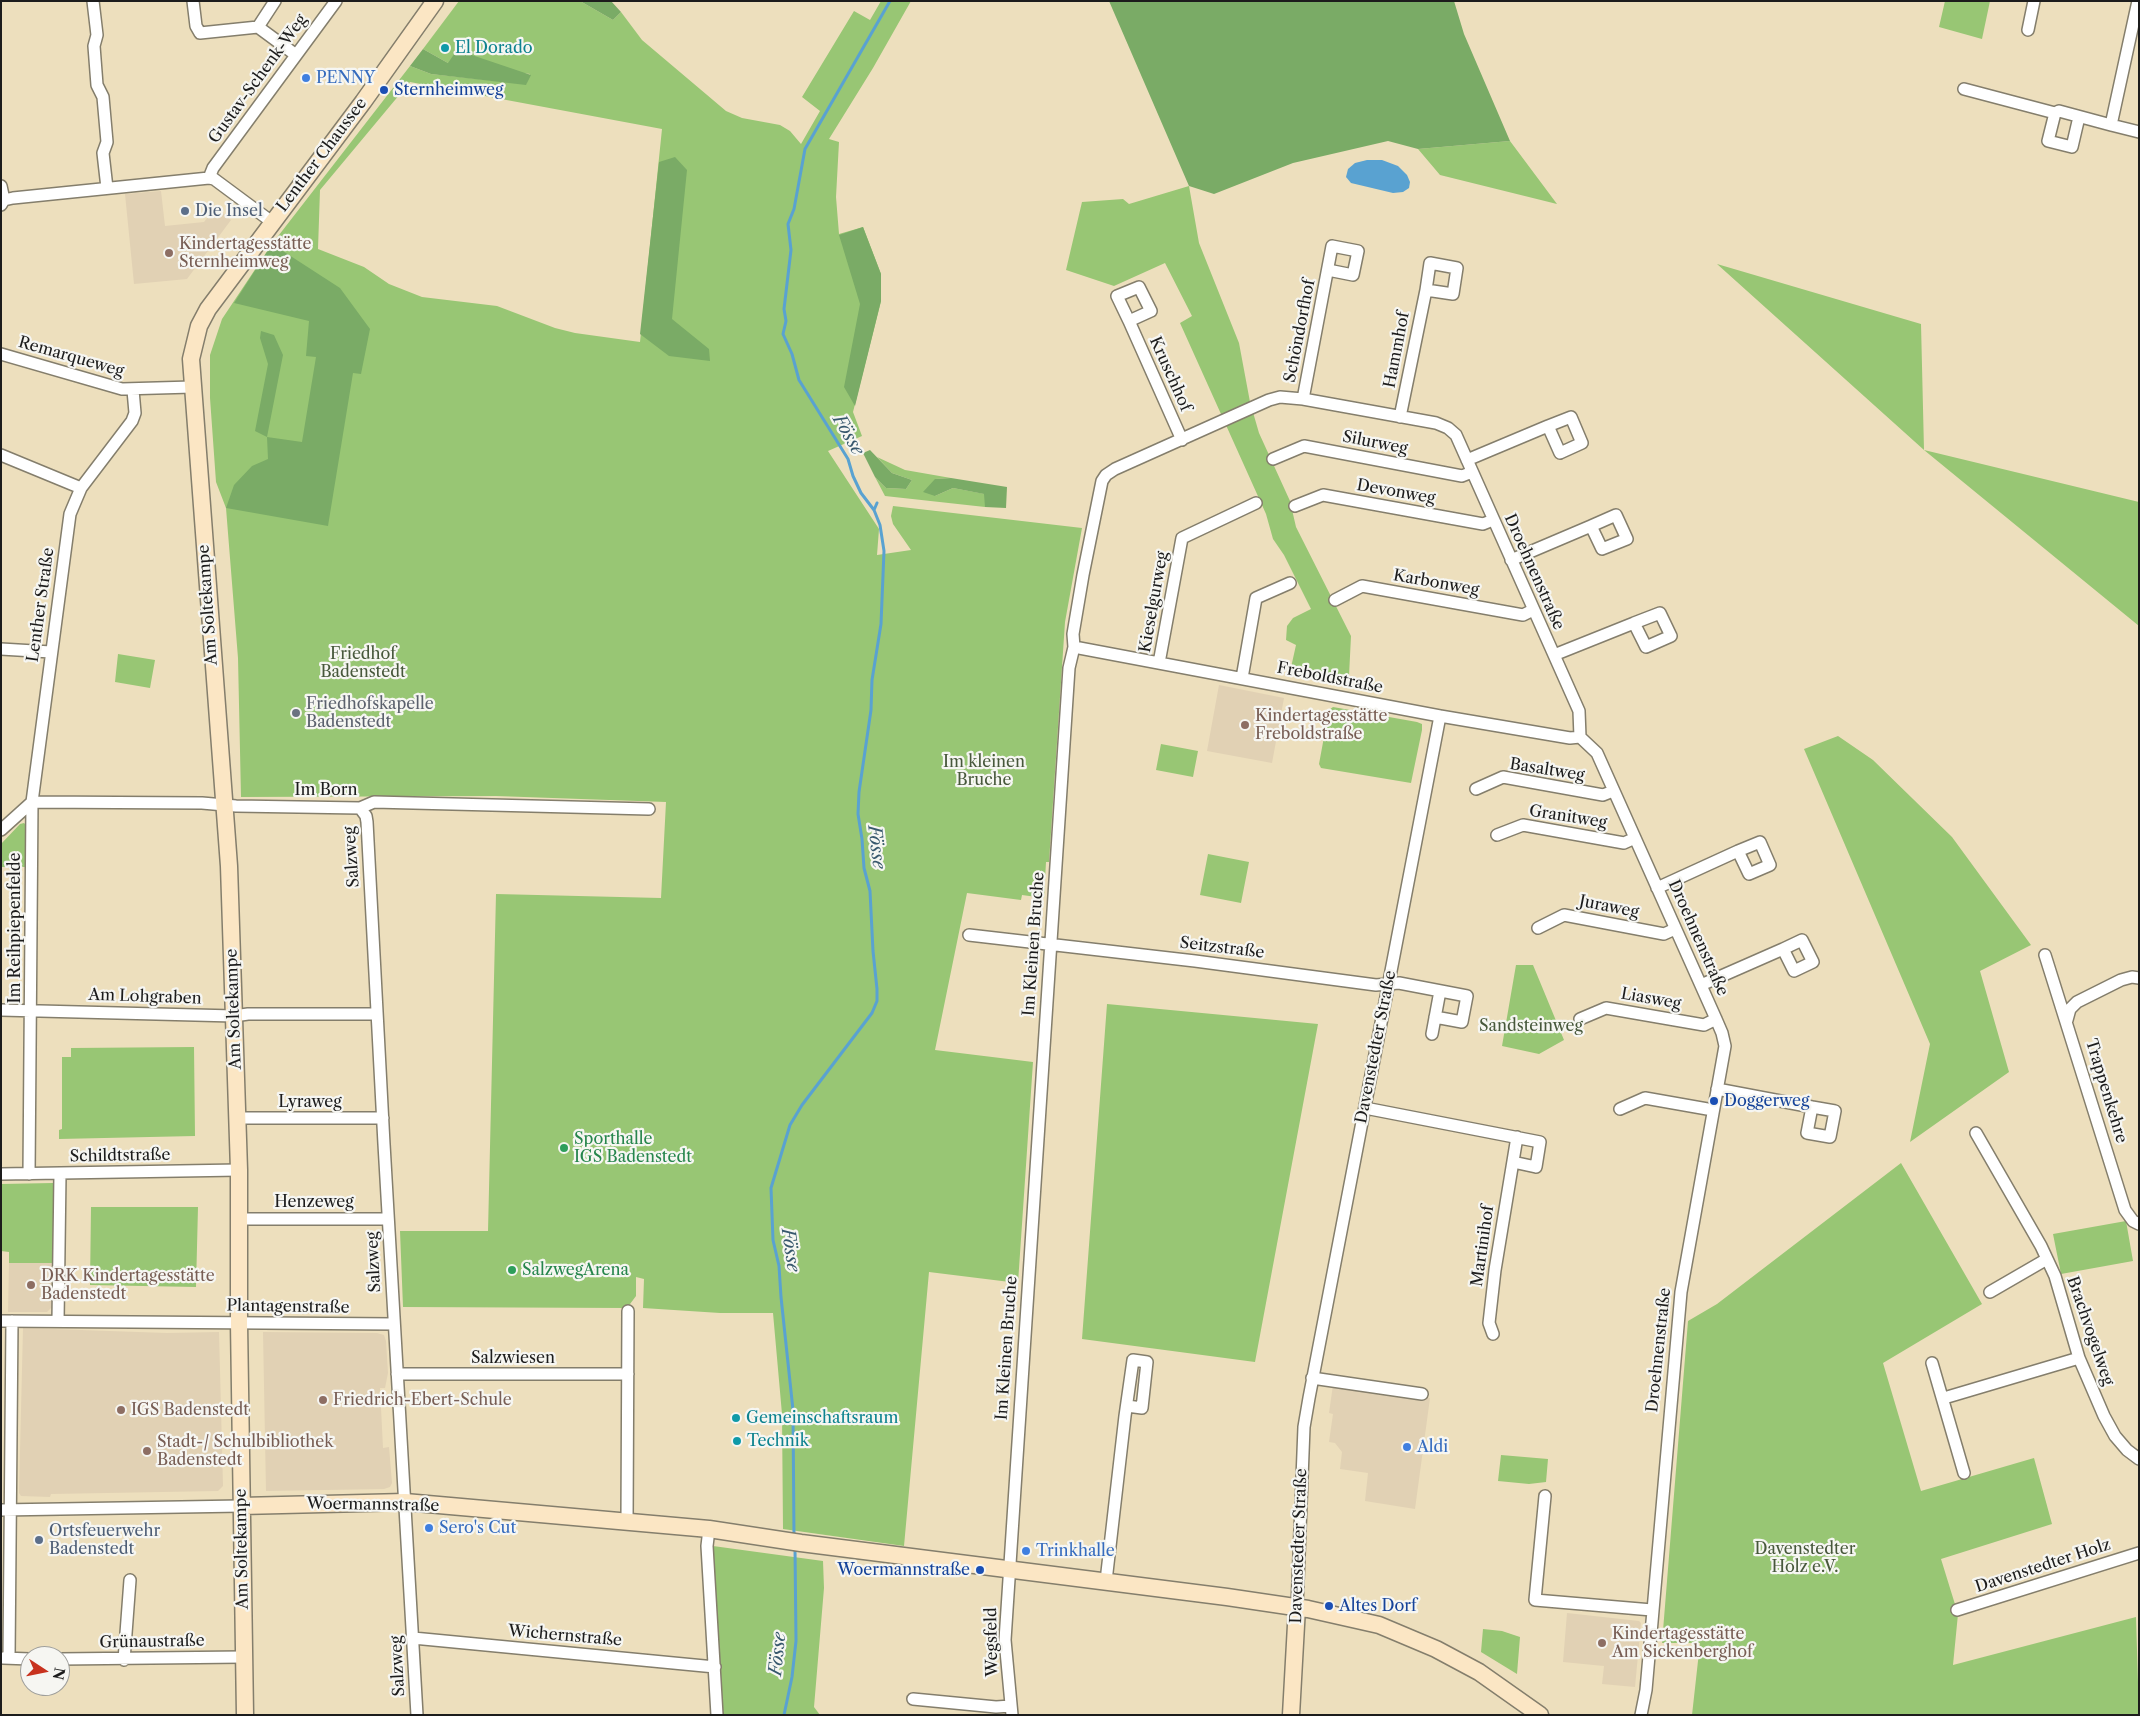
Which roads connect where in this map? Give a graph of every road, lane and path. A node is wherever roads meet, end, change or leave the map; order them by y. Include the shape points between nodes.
1 (93, 1) edge
2 (193, 1) edge
3 (275, 1) edge
4 (336, 1) edge
5 (435, 1) edge
6 (2034, 1) edge
7 (2138, 1) edge
8 (258, 27) junction
9 (2028, 30) dead end
10 (296, 55) junction
11 (1964, 89) dead end
12 (2055, 113) junction
13 (2079, 117) junction
14 (2111, 125) junction
15 (2139, 132) edge
16 (208, 178) junction
17 (1, 186) edge
18 (107, 188) junction
19 (3, 203) edge
20 (272, 222) junction
21 (1328, 270) dead end
22 (1426, 290) dead end
23 (208, 309) joint
24 (1129, 321) dead end
25 (1, 354) edge
26 (192, 387) junction
27 (134, 390) junction
28 (1303, 399) junction
29 (1242, 413) joint
30 (1400, 417) junction
31 (1548, 426) dead end
32 (1182, 440) junction
33 (1, 455) edge
34 (1274, 459) dead end
35 (1467, 460) junction
36 (1472, 472) junction
37 (81, 488) junction
38 (1256, 503) dead end
39 (1295, 506) dead end
40 (1493, 520) junction
41 (1591, 526) dead end
42 (1511, 560) junction
43 (1290, 583) dead end
44 (1335, 600) dead end
45 (1533, 610) junction
46 (1634, 623) dead end
47 (1074, 647) junction
48 (1, 649) edge
49 (51, 652) junction
50 (1554, 655) junction
51 (1159, 663) junction
52 (1242, 678) junction
53 (1440, 716) junction
54 (1580, 737) junction
55 (1476, 789) dead end
56 (1614, 791) junction
57 (32, 802) junction
58 (224, 805) junction
59 (360, 808) junction
60 (649, 809) dead end
61 (1, 830) edge
62 (1497, 835) dead end
63 (1635, 838) junction
64 (1738, 851) dead end
65 (1657, 888) junction
66 (1538, 928) dead end
67 (1675, 929) junction
68 (969, 934) dead end
69 (1050, 944) junction
70 (1783, 949) dead end
71 (2045, 955) dead end
72 (2139, 978) edge
73 (1388, 984) junction
74 (1701, 985) junction
75 (1440, 991) junction
76 (1, 1010) edge
77 (31, 1010) junction
78 (377, 1014) junction
79 (234, 1016) junction
80 (1435, 1017) junction
81 (1580, 1019) dead end
82 (1716, 1019) junction
83 (2067, 1020) junction
84 (1432, 1034) dead end
85 (1717, 1089) junction
86 (1812, 1107) dead end
87 (1364, 1108) junction
88 (1620, 1110) dead end
89 (1713, 1110) junction
90 (238, 1118) junction
91 (383, 1118) junction
92 (1976, 1133) dead end
93 (1517, 1137) junction
94 (1513, 1162) junction
95 (240, 1170) junction
96 (1, 1174) edge
97 (30, 1174) junction
98 (60, 1174) junction
99 (240, 1218) junction
100 (388, 1219) junction
101 (2139, 1224) edge
102 (2047, 1260) junction
103 (1990, 1292) dead end
104 (628, 1310) dead end
105 (6, 1321) edge
106 (58, 1321) junction
107 (239, 1323) junction
108 (394, 1324) junction
109 (1493, 1334) dead end
110 (2079, 1358) junction
111 (1932, 1363) dead end
112 (397, 1374) junction
113 (628, 1374) junction
114 (1312, 1378) junction
115 (1422, 1394) dead end
116 (1944, 1398) junction
117 (1127, 1406) dead end
118 (2139, 1459) edge
119 (1964, 1473) dead end
120 (1545, 1496) dead end
121 (405, 1502) junction
122 (242, 1506) junction
123 (6, 1510) edge
124 (627, 1522) junction
125 (709, 1529) junction
126 (2139, 1553) edge
127 (1009, 1569) junction
128 (130, 1580) dead end
129 (1106, 1581) junction
130 (1302, 1608) junction
131 (1652, 1610) junction
132 (1957, 1610) dead end
133 (413, 1638) junction
134 (244, 1657) junction
135 (5, 1658) edge
136 (20, 1658) edge
137 (70, 1659) edge
138 (124, 1660) junction
139 (715, 1667) junction
140 (913, 1699) dead end
141 (1011, 1711) edge
142 (245, 1715) edge
143 (417, 1715) edge
144 (717, 1715) edge
145 (1291, 1715) edge
146 (1540, 1715) edge
147 (1641, 1715) edge

1 - 18 street via 97,85 103,97 107,142 103,152
2 - 8 street via 200,33
3 - 8 street
4 - 10 street, Gustav-Schenk-Weg
5 - 20 street, Lenther Chaussee
6 - 9 street
7 - 14 street
8 - 10 street
10 - 16 street, Gustav-Schenk-Weg
11 - 12 street
12 - 13 street via 2059,111
12 - 13 street via 2048,141 2072,147
13 - 14 street
14 - 15 street
16 - 18 street
16 - 20 street via 214,179
17 - 19 street
18 - 19 street via 12,198
20 - 23 street, Lenther Chaussee
21 - 28 street, Schöndorfhof
22 - 30 street, Hammhof
23 - 26 street, Am Soltekampe via 193,346
24 - 32 street, Kruschhof
25 - 27 street, Remarqueweg
26 - 27 street, Remarqueweg
26 - 58 street, Am Soltekampe
27 - 37 street, Lenther Straße via 132,421
28 - 29 street, Droehnenstraße via 1280,397
28 - 30 street, Droehnenstraße
29 - 32 street, Im Kleinen Bruche
30 - 35 street, Droehnenstraße via 1448,428 1456,435
31 - 35 street
32 - 47 street, Im Kleinen Bruche via 1115,469 1102,481 1073,634
33 - 37 street
34 - 36 street, Silurweg via 1304,446 1462,476
35 - 36 street, Droehnenstraße
36 - 40 street, Droehnenstraße
37 - 49 street, Lenther Straße via 70,514
38 - 51 street, Kieselgurweg via 1182,538
39 - 40 street, Devonweg via 1323,495 1483,524
40 - 42 street, Droehnenstraße
41 - 42 street
42 - 45 street, Droehnenstraße
43 - 52 street via 1256,598
44 - 45 street, Karbonweg via 1362,586 1523,615
45 - 50 street, Droehnenstraße
46 - 50 street
47 - 51 street, Freboldstraße
47 - 69 street, Im Kleinen Bruche via 1069,668
48 - 49 street
49 - 57 street, Lenther Straße
50 - 54 street, Droehnenstraße via 1579,711
51 - 52 street, Freboldstraße
52 - 53 street, Freboldstraße
53 - 54 street, Freboldstraße
53 - 73 street, Davenstedter Straße
54 - 56 street, Droehnenstraße via 1597,753
55 - 56 street, Basaltweg via 1503,777 1603,795
56 - 63 street, Droehnenstraße
57 - 58 street, Im Born
57 - 61 street
57 - 77 street, Im Reihpiepenfelde
58 - 59 street, Im Born
58 - 79 street, Am Soltekampe
59 - 60 street, Im Born via 374,802
59 - 78 street, Salzweg via 367,822
62 - 63 street, Granitweg via 1523,824 1624,843
63 - 65 street, Droehnenstraße
64 - 65 street
65 - 67 street, Droehnenstraße
66 - 67 street, Juraweg via 1564,915 1664,934
67 - 74 street, Droehnenstraße
68 - 69 street, Seitzstraße
69 - 73 street, Seitzstraße
69 - 127 street, Im Kleinen Bruche
70 - 74 street
71 - 83 street, Trappenkehre
72 - 83 street via 2121,980 2077,1002 2070,1009
73 - 75 street
73 - 87 street, Davenstedter Straße
74 - 82 street, Droehnenstraße
75 - 80 street
75 - 80 street via 1467,996 1462,1022
76 - 77 street, Am Lohgraben
77 - 79 street, Am Lohgraben
77 - 97 street, Im Reihpiepenfelde
78 - 79 street, Am Lohgraben
78 - 91 street, Salzweg
79 - 90 street, Am Soltekampe
80 - 84 street
81 - 82 street, Liasweg via 1606,1008 1704,1025
82 - 85 street, Droehnenstraße via 1724,1046
83 - 101 street, Trappenkehre via 2125,1210
85 - 86 street
85 - 89 street, Droehnenstraße
87 - 93 street
87 - 114 street, Davenstedter Straße
88 - 89 street via 1645,1098
89 - 131 street, Droehnenstraße via 1681,1292
90 - 91 street, Lyraweg
90 - 95 street, Am Soltekampe
91 - 100 street, Salzweg
92 - 102 street, Brachvogelweg
93 - 94 street, Martinihof
93 - 94 street via 1540,1142 1536,1167
94 - 109 street, Martinihof via 1491,1305 1489,1323
95 - 98 street, Schildtstraße
95 - 99 street, Am Soltekampe
96 - 97 street, Schildtstraße
97 - 98 street, Schildtstraße
98 - 106 street
99 - 100 street, Henzeweg
99 - 107 street, Am Soltekampe
100 - 108 street, Salzweg
102 - 103 street
102 - 110 street, Brachvogelweg via 2055,1276
104 - 113 street
105 - 106 street, Plantagenstraße
105 - 123 street
106 - 107 street, Plantagenstraße
107 - 108 street, Plantagenstraße
107 - 122 street, Am Soltekampe
108 - 112 street, Salzweg
110 - 116 street
110 - 118 street, Brachvogelweg via 2115,1436
111 - 116 street
112 - 113 street, Salzwiesen
112 - 121 street, Salzweg
113 - 124 street
114 - 115 street
114 - 130 street, Davenstedter Straße via 1304,1427
116 - 119 street
117 - 129 street
120 - 131 street via 1535,1600
121 - 122 street, Woermannstraße
121 - 124 street, Woermannstraße
121 - 133 street, Salzweg
122 - 123 street, Woermannstraße
122 - 134 street, Am Soltekampe
123 - 135 street
124 - 125 street, Woermannstraße
125 - 127 street, Woermannstraße
125 - 139 street via 707,1546
126 - 132 street, Davenstedter Holz
127 - 129 street, Woermannstraße
127 - 141 street, Wegsfeld via 1005,1640
128 - 138 street
129 - 130 street, Woermannstraße
130 - 145 street, Davenstedter Straße
130 - 146 street, Woermannstraße via 1379,1625 1436,1649 1479,1672
131 - 147 street, Droehnenstraße
133 - 139 street, Wichernstraße
133 - 143 street, Salzweg
134 - 138 street, Grünaustraße
134 - 142 street, Am Soltekampe
135 - 136 street
137 - 138 street, Grünaustraße
139 - 144 street
140 - 141 street

